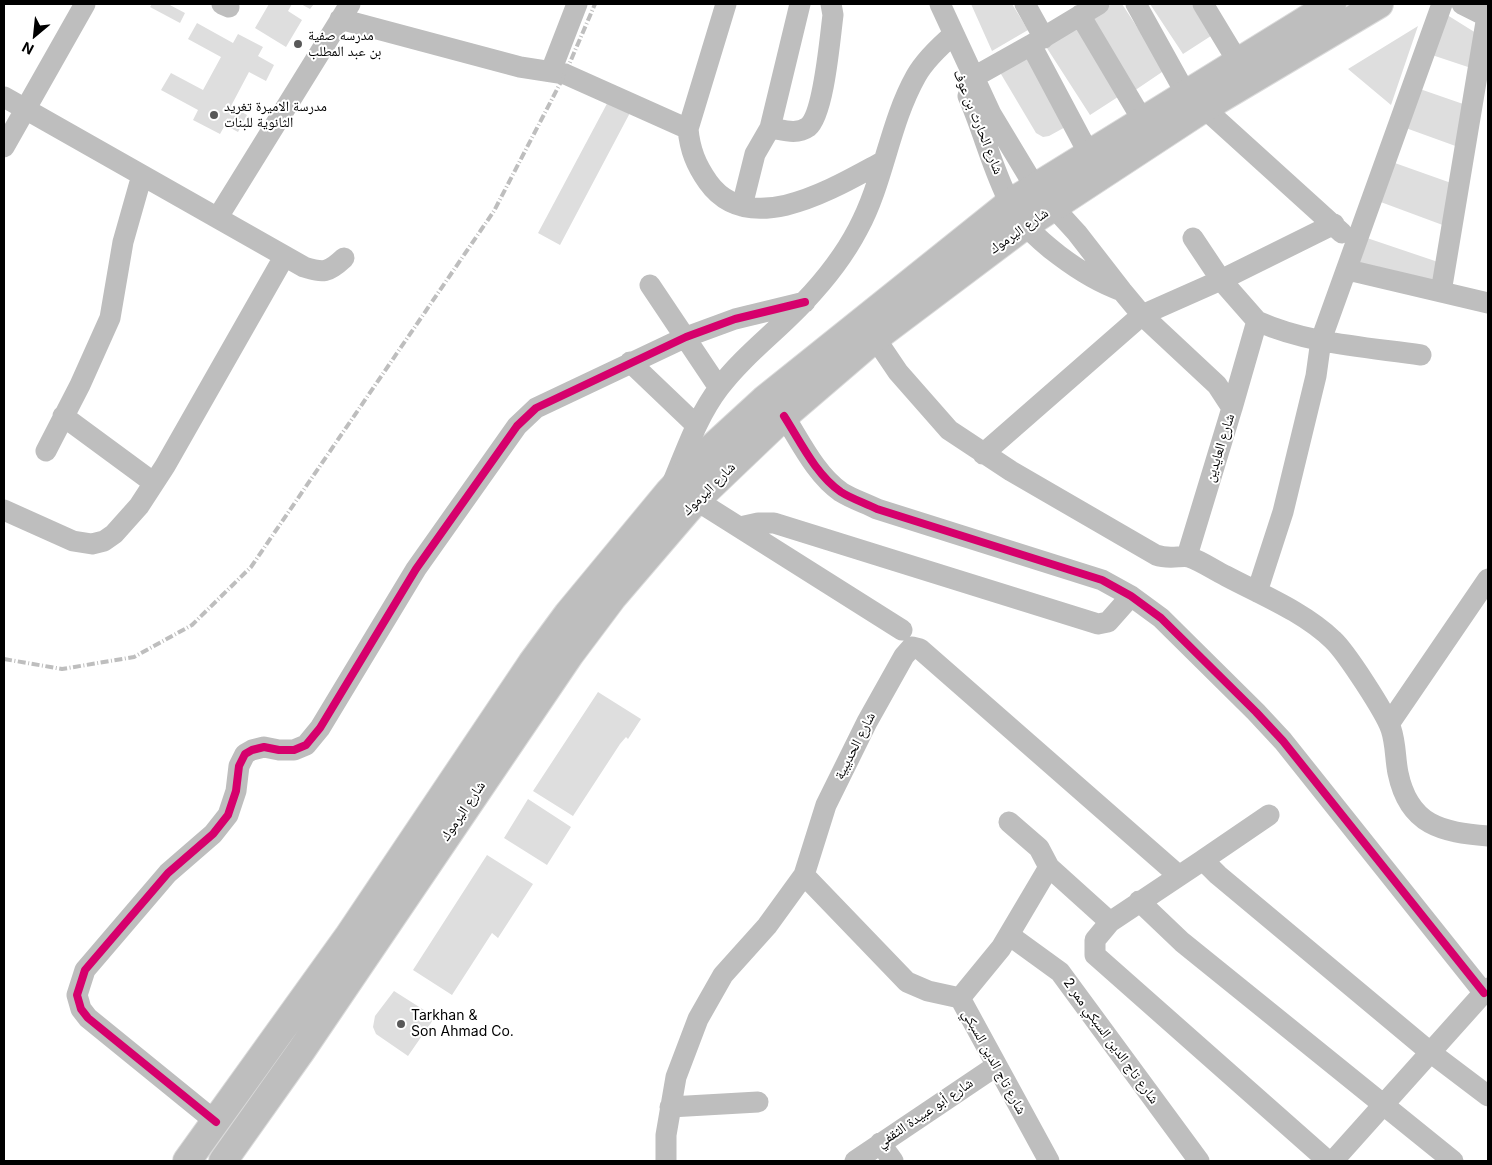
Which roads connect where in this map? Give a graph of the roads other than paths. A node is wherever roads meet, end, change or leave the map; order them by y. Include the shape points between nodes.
1 (85, 4) edge
2 (577, 4) edge
3 (726, 4) edge
4 (800, 4) edge
5 (831, 4) edge
6 (927, 4) edge
7 (940, 4) edge
8 (1025, 4) edge
9 (1136, 4) edge
10 (1203, 4) edge
11 (1332, 4) edge
12 (1379, 4) edge
13 (1442, 4) edge
14 (1462, 4) edge
15 (1089, 8) edge
16 (345, 11) edge
17 (1488, 17) edge
18 (950, 38) junction
19 (1038, 41) junction
20 (1238, 62) junction
21 (552, 70) junction
22 (974, 77) junction
23 (4, 97) edge
24 (1195, 101) junction
25 (26, 109) junction
26 (1142, 121) junction
27 (770, 128) junction
28 (688, 129) junction
29 (4, 147) edge
30 (1089, 154) junction
31 (884, 161) junction
32 (142, 175) junction
33 (1035, 187) junction
34 (1010, 203) junction
35 (742, 206) junction
36 (1058, 212) junction
37 (218, 217) junction
38 (1334, 224) junction
39 (1030, 230) junction
40 (1193, 238) dead end
41 (1355, 245) junction
42 (284, 256) junction
43 (344, 258) dead end
44 (1348, 270) junction
45 (1221, 280) junction
46 (650, 285) dead end
47 (1122, 291) junction
48 (1441, 292) junction
49 (805, 302) junction
50 (1488, 303) edge
51 (1142, 315) junction
52 (1257, 321) junction
53 (686, 337) junction
54 (875, 338) junction
55 (1321, 340) junction
56 (1421, 355) dead end
57 (630, 362) junction
58 (719, 388) junction
59 (1232, 408) junction
60 (64, 416) junction
61 (784, 416) junction
62 (696, 424) junction
63 (46, 451) dead end
64 (705, 454) junction
65 (984, 454) junction
66 (721, 476) junction
67 (154, 483) junction
68 (669, 492) junction
69 (696, 500) junction
70 (4, 510) edge
71 (740, 527) junction
72 (1187, 556) junction
73 (1488, 579) edge
74 (1257, 592) junction
75 (1131, 596) junction
76 (902, 630) dead end
77 (1389, 724) junction
78 (1269, 815) dead end
79 (1009, 822) dead end
80 (1488, 836) edge
81 (1202, 860) junction
82 (1049, 867) junction
83 (804, 874) junction
84 (1178, 875) junction
85 (1139, 901) junction
86 (1110, 922) junction
87 (1009, 935) junction
88 (1486, 990) edge
89 (960, 998) junction
90 (1430, 1052) junction
91 (996, 1066) junction
92 (238, 1090) junction
93 (1488, 1096) edge
94 (758, 1102) dead end
95 (1382, 1105) junction
96 (261, 1107) junction
97 (670, 1107) junction
98 (216, 1122) junction
99 (880, 1143) junction
100 (663, 1160) edge
101 (187, 1161) edge
102 (223, 1161) edge
103 (855, 1161) edge
104 (893, 1161) edge
105 (1049, 1161) edge
106 (1199, 1161) edge
107 (1328, 1161) edge
108 (1334, 1161) edge
109 (1453, 1161) edge

1 - 25 street
2 - 21 street
3 - 28 street
4 - 27 street
5 - 27 street via 833,15 822,97 812,122 793,132
6 - 18 street, شارع الحارث بن عوف
7 - 18 street, شارع الحارث بن عوف
8 - 19 street
9 - 24 street
10 - 20 street
11 - 20 highway, شارع اليرموك
12 - 24 highway, شارع اليرموك
13 - 41 street
14 - 17 street
15 - 19 street
15 - 26 street
16 - 21 street via 520,67
16 - 37 street
17 - 48 street
18 - 22 street, شارع الحارث بن عوف
18 - 31 street via 916,75
18 - 34 street, شارع الحارث بن عوف
19 - 22 street
19 - 30 street
20 - 24 highway, شارع اليرموك
21 - 28 street
22 - 33 street, شارع الحارث بن عوف via 991,114
23 - 25 street
24 - 26 highway, شارع اليرموك
24 - 36 highway, شارع اليرموك
24 - 38 street
25 - 29 street
25 - 32 street
26 - 30 highway, شارع اليرموك
27 - 35 street via 755,154
28 - 35 street via 689,145 697,167 726,200
30 - 33 highway, شارع اليرموك
31 - 35 street via 809,198 763,208
31 - 49 street via 858,228
32 - 37 street
32 - 60 street via 122,242 110,318
33 - 34 highway, شارع اليرموك
33 - 36 street, شارع الحارث بن عوف
34 - 39 street, شارع الحارث بن عوف
34 - 64 highway, شارع اليرموك via 764,400
36 - 39 highway, شارع اليرموك
36 - 47 street, شارع العايدين
37 - 42 street
38 - 41 street
38 - 45 street
39 - 47 street, شارع العايدين via 1088,276
39 - 54 highway, شارع اليرموك
40 - 45 street
41 - 44 street
42 - 43 street via 322,272
42 - 67 street
44 - 48 street
44 - 55 street
45 - 51 street
45 - 52 street
46 - 53 street
47 - 51 street, شارع العايدين
48 - 50 street
49 - 53 street via 735,319
49 - 58 street via 742,361
51 - 59 street, شارع العايدين via 1217,385
51 - 65 street
52 - 55 street via 1282,332
52 - 59 street
53 - 57 street
53 - 58 street
54 - 61 highway, شارع اليرموك
54 - 65 street via 933,415
55 - 56 street
55 - 74 street via 1316,376 1283,512
57 - 62 street
57 - 98 street via 536,408 517,426 416,570 320,728 306,745 294,750 264,747 246,754 239,766 236,791 228,815 213,834 168,873 85,970 77,995 88,1018
58 - 62 street
59 - 72 street, شارع العايدين
60 - 63 street
60 - 67 street
61 - 66 highway, شارع اليرموك
61 - 75 street via 832,485 851,497 936,528 1102,580
62 - 68 street
64 - 66 highway
64 - 68 highway, شارع اليرموك
65 - 72 street via 1156,555 1166,558
66 - 69 highway, شارع اليرموك
67 - 70 street via 121,527 104,541 92,544 73,541
68 - 92 highway, شارع اليرموك via 592,584 532,663 348,937
69 - 71 street
69 - 96 highway, شارع اليرموك via 612,598 570,654
71 - 75 street via 774,523 1098,624 1108,622
71 - 76 street
72 - 74 street
73 - 77 street
74 - 77 street via 1312,624 1335,642
75 - 88 street via 1197,652 1283,741
77 - 80 street via 1404,792 1423,819 1444,830
78 - 81 street
79 - 82 street via 1039,848
81 - 84 street
81 - 90 street
82 - 86 street
82 - 87 street, شارع تاج الدين السبكي
83 - 84 street, شارع الحديبية via 826,805 867,722 912,646 920,649
83 - 89 street via 907,982 928,991
83 - 97 street, شارع الحديبية via 767,926 723,975 708,999 685,1049
84 - 85 street
85 - 86 street
85 - 95 street via 1182,942
86 - 107 street via 1093,946 1101,962
87 - 89 street, شارع تاج الدين السبكي
87 - 106 street, شارع تاج الدين السبكي ممر 2 via 1060,972
88 - 90 street
89 - 91 street, شارع تاج الدين السبكي
90 - 93 street
90 - 95 street
91 - 99 street, شارع أبو عبيدة الثقفي
91 - 105 street, شارع تاج الدين السبكي
92 - 96 highway
92 - 98 highway, شارع اليرموك
94 - 97 street
95 - 108 street
95 - 109 street
96 - 102 highway, شارع اليرموك
97 - 100 street, شارع الحديبية
98 - 101 highway, شارع اليرموك
99 - 103 street, شارع أبو عبيدة الثقفي
99 - 104 street

